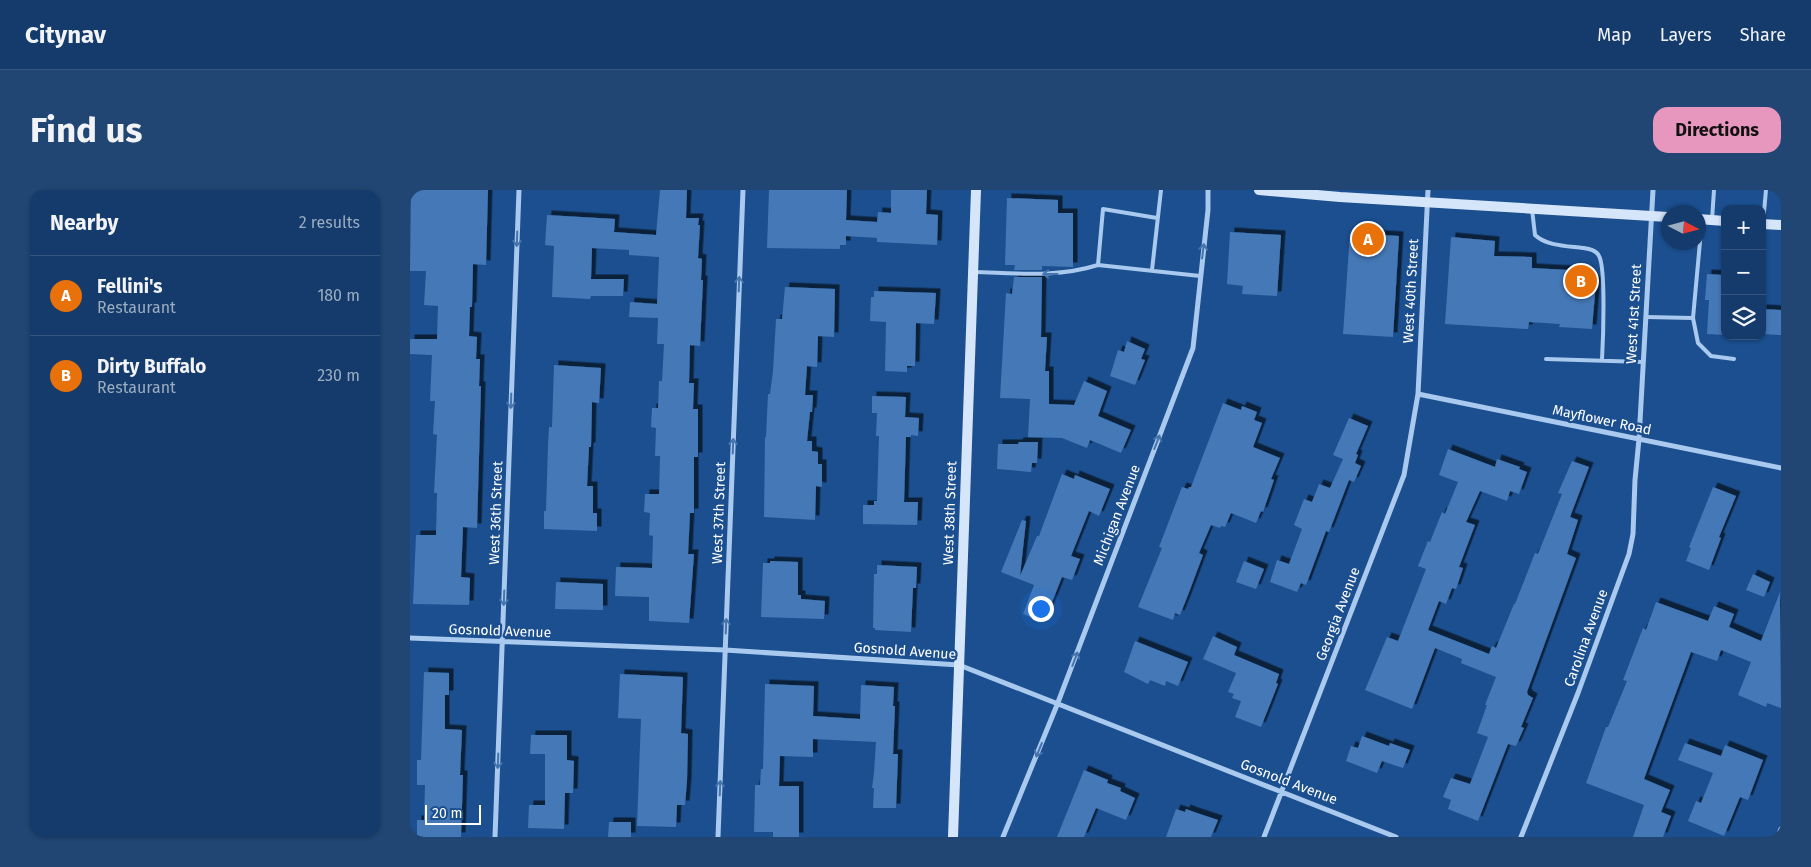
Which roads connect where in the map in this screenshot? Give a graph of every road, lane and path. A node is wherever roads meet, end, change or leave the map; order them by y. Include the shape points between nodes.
1 (519, 190) edge
2 (743, 190) edge
3 (976, 190) edge
4 (1161, 190) edge
5 (1208, 190) edge
6 (1259, 190) edge
7 (1428, 190) edge
8 (1652, 190) edge
9 (1714, 190) edge
10 (1766, 190) edge
11 (1427, 202) junction
12 (1765, 205) edge
13 (1532, 209) junction
14 (1706, 214) edge
15 (1651, 216) junction
16 (1661, 217) edge
17 (1157, 218) junction
18 (1706, 220) edge
19 (1721, 221) edge
20 (1766, 224) edge
21 (1781, 225) edge
22 (1701, 250) edge
23 (1098, 265) junction
24 (1152, 270) junction
25 (973, 272) junction
26 (1200, 276) junction
27 (1646, 317) junction
28 (1693, 318) junction
29 (1546, 358) dead end
30 (1734, 359) dead end
31 (1602, 360) junction
32 (1643, 362) junction
33 (1418, 394) junction
34 (1639, 440) junction
35 (1781, 468) edge
36 (410, 638) edge
37 (502, 642) junction
38 (725, 650) junction
39 (959, 665) junction
40 (1057, 705) junction
41 (1282, 791) junction
42 (1781, 829) edge
43 (495, 837) edge
44 (718, 837) edge
45 (953, 837) edge
46 (1003, 837) edge
47 (1264, 837) edge
48 (1396, 837) edge
49 (1521, 837) edge
50 (1778, 837) edge

1 -> 37 street, West 36th Street
38 -> 2 street, West 37th Street
3 - 25 main road, West 38th Street
4 - 17 lane
26 -> 5 street, Michigan Avenue
6 - 11 main road
7 - 11 street, West 40th Street
8 - 15 street, West 41st Street
9 - 14 lane
10 - 12 lane
11 - 13 main road
11 - 33 street, West 40th Street
13 - 15 main road
13 - 31 lane via 1538,239 1593,250 1600,257 1603,278
15 - 16 main road
15 - 27 street, West 41st Street
17 - 23 lane via 1104,209
17 - 24 lane
18 - 19 main road
20 - 21 main road
22 - 28 lane
23 - 24 lane
23 -> 25 lane via 1055,274
24 - 26 lane
25 - 39 main road, West 38th Street
40 -> 26 street, Michigan Avenue via 1193,348
27 - 28 lane
27 - 32 street, West 41st Street
28 - 30 lane via 1698,343 1711,356
29 - 31 lane
31 - 32 lane
32 - 34 street, West 41st Street
33 - 34 street, Mayflower Road
33 - 41 street, Georgia Avenue via 1404,475
34 - 35 street, Mayflower Road
34 - 49 street, Carolina Avenue via 1629,554
36 - 37 street, Gosnold Avenue
37 - 38 street, Gosnold Avenue
37 -> 43 street, West 36th Street
38 - 39 street, Gosnold Avenue
44 -> 38 street, West 37th Street
39 - 40 street, Gosnold Avenue
39 - 45 main road, West 38th Street
40 - 41 street, Gosnold Avenue
40 -> 46 street, Michigan Avenue
41 - 47 street, Georgia Avenue
41 - 48 street, Gosnold Avenue
42 - 50 street

